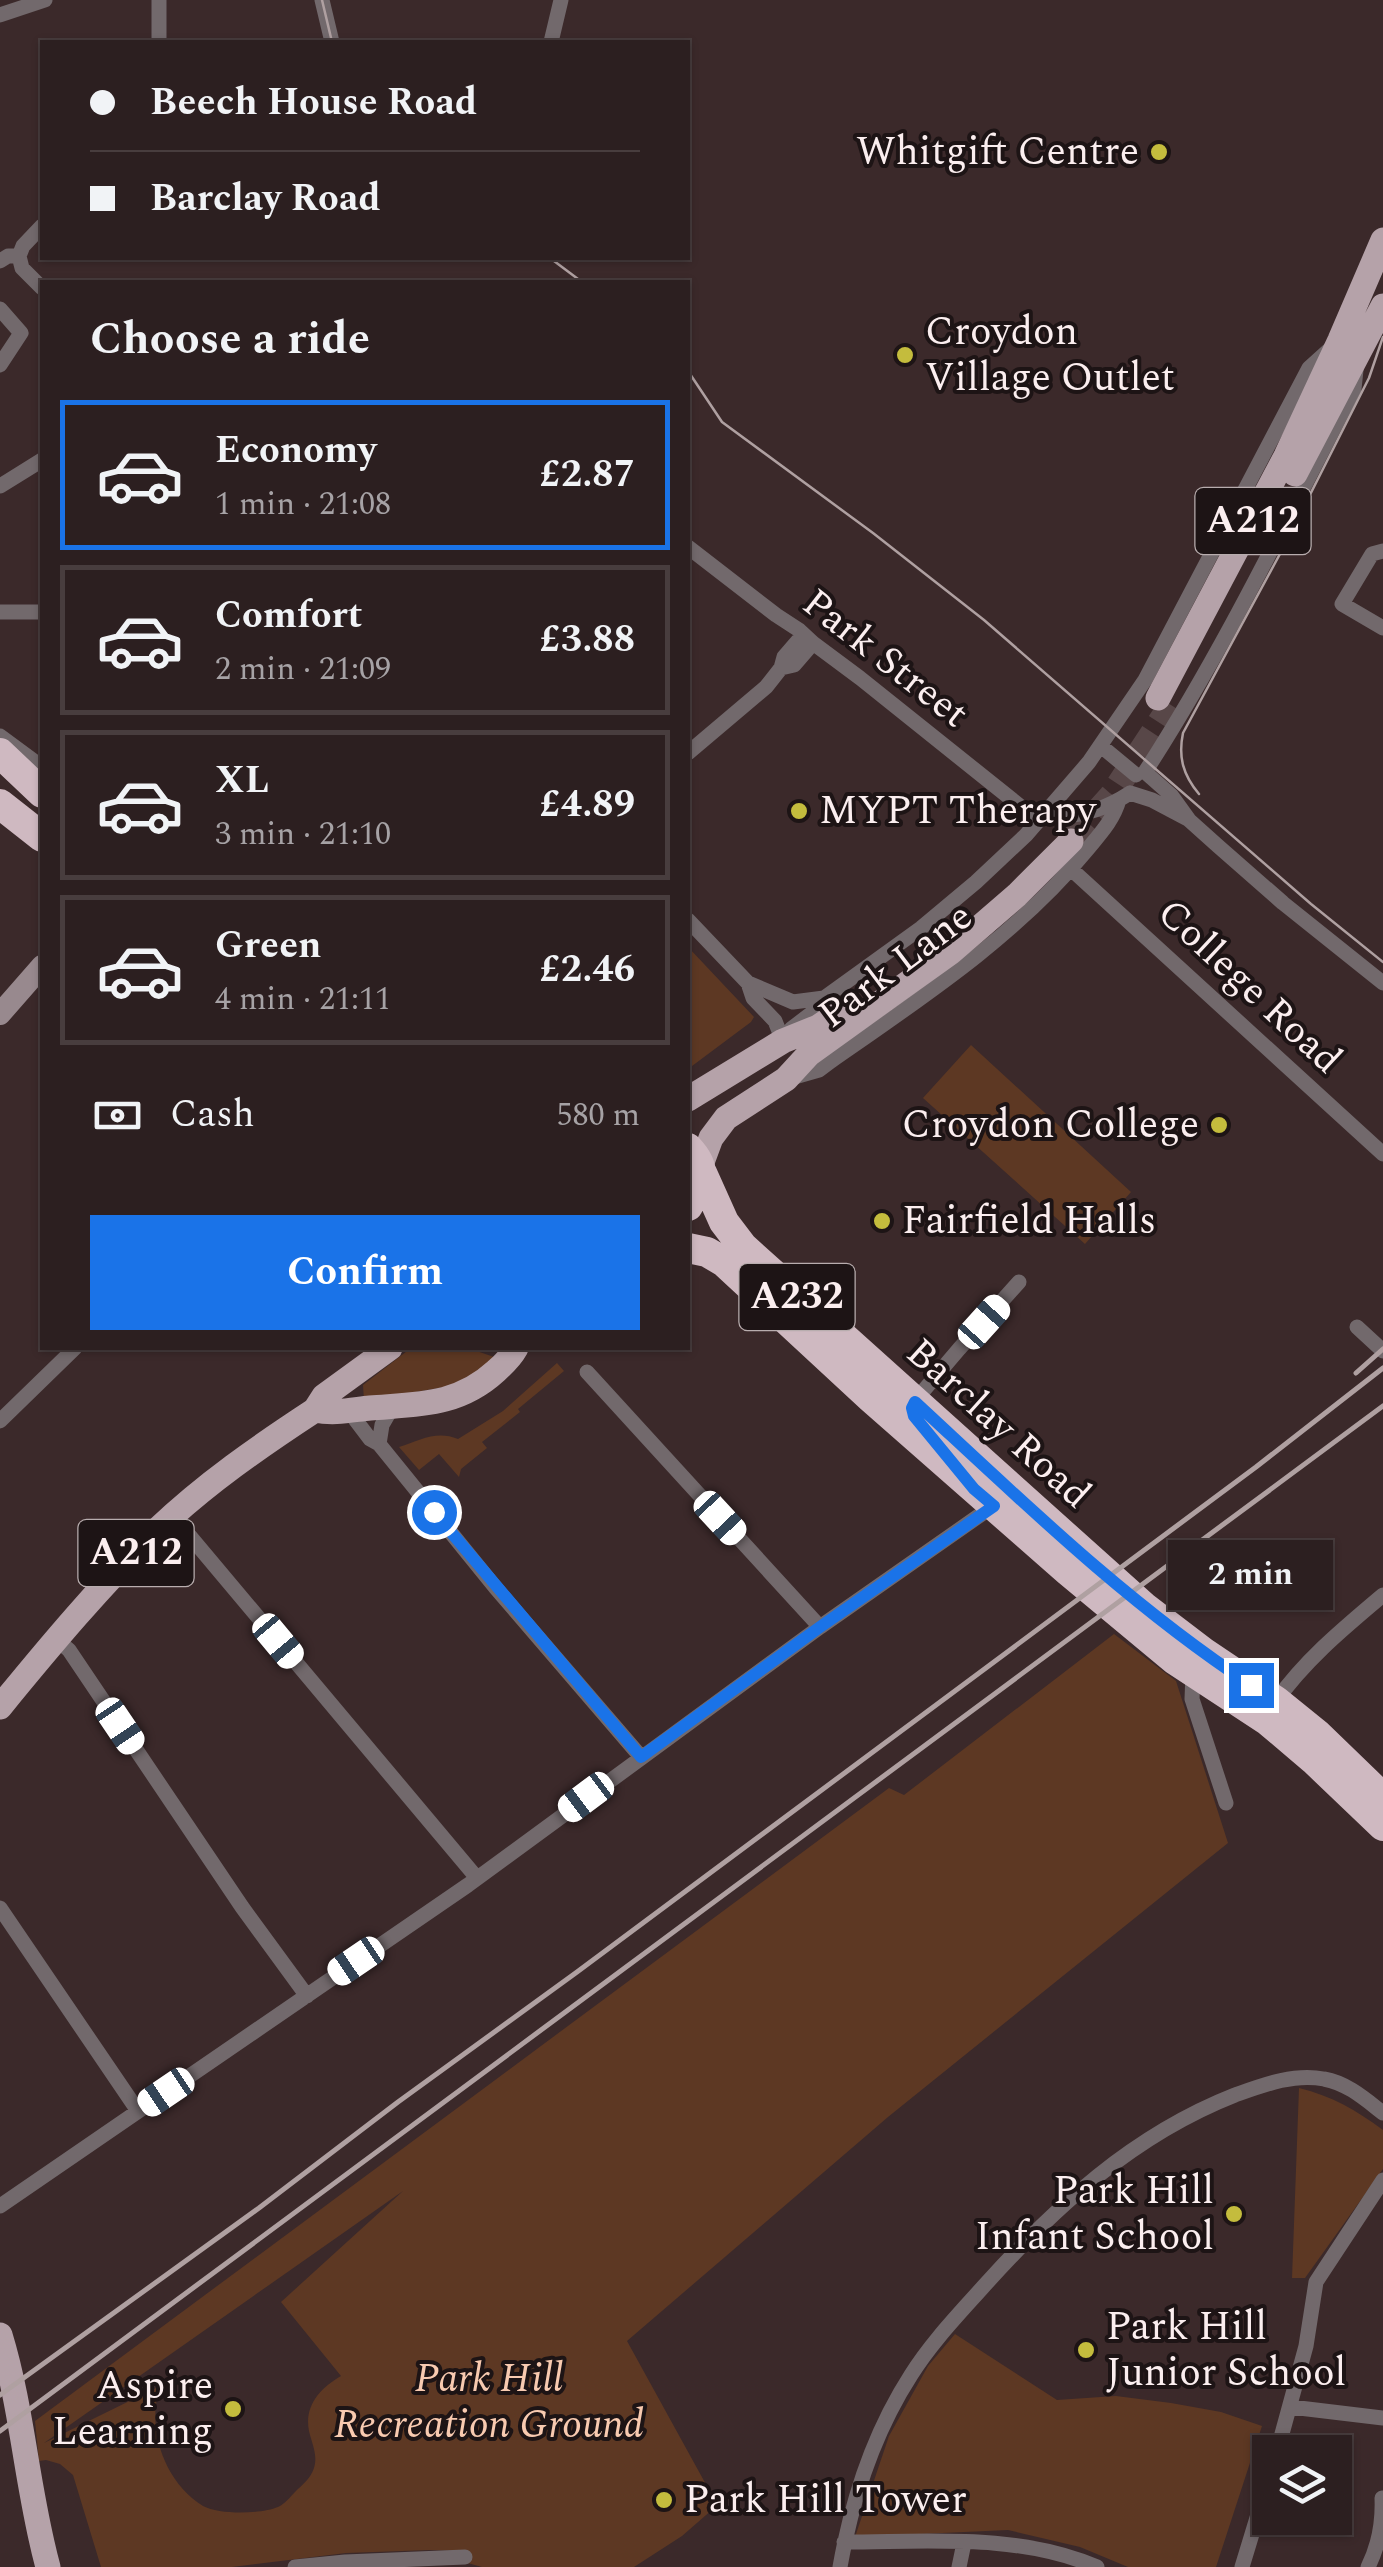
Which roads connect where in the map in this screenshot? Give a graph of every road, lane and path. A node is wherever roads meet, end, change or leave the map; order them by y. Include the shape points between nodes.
1 (46, 0) edge
2 (159, 0) edge
3 (322, 0) edge
4 (561, 0) edge
5 (0, 15) edge
6 (160, 40) edge
7 (332, 40) edge
8 (551, 40) edge
9 (40, 228) edge
10 (1383, 240) edge
11 (19, 256) junction
12 (0, 261) edge
13 (40, 286) edge
14 (1383, 306) edge
15 (0, 310) edge
16 (1349, 348) junction
17 (0, 365) edge
18 (40, 461) edge
19 (0, 486) edge
20 (690, 550) edge
21 (1378, 552) edge
22 (0, 612) edge
23 (40, 612) edge
24 (1383, 628) edge
25 (808, 639) junction
26 (1164, 701) tunnel mouth
27 (0, 736) edge
28 (1101, 746) junction
29 (690, 751) edge
30 (0, 754) edge
31 (1141, 773) junction
32 (40, 774) edge
33 (40, 774) edge
34 (0, 777) edge
35 (1124, 797) junction
36 (0, 804) edge
37 (0, 817) edge
38 (1189, 820) junction
39 (40, 825) edge
40 (40, 826) edge
41 (40, 827) edge
42 (1058, 828) junction
43 (1071, 868) junction
44 (690, 922) edge
45 (40, 968) edge
46 (748, 983) junction
47 (1383, 983) edge
48 (824, 998) junction
49 (0, 1014) edge
50 (783, 1041) junction
51 (786, 1079) junction
52 (690, 1098) edge
53 (1383, 1154) edge
54 (697, 1162) edge
55 (690, 1196) edge
56 (690, 1248) edge
57 (1020, 1282) dead end
58 (1357, 1327) dead end
59 (74, 1350) edge
60 (387, 1350) edge
61 (515, 1350) edge
62 (1383, 1351) edge
63 (587, 1372) dead end
64 (871, 1398) junction
65 (915, 1402) junction
66 (393, 1406) junction
67 (315, 1410) junction
68 (348, 1410) junction
69 (0, 1421) edge
70 (380, 1444) junction
71 (984, 1498) junction
72 (173, 1516) junction
73 (1077, 1564) junction
74 (1383, 1594) edge
75 (1136, 1614) junction
76 (820, 1627) junction
77 (57, 1640) junction
78 (1193, 1673) junction
79 (0, 1707) edge
80 (1272, 1711) junction
81 (641, 1757) junction
82 (1383, 1798) edge
83 (1226, 1803) dead end
84 (1383, 1826) edge
85 (477, 1878) junction
86 (0, 1908) edge
87 (307, 1996) junction
88 (138, 2111) junction
89 (1383, 2113) edge
90 (1383, 2180) edge
91 (0, 2206) edge
92 (3, 2347) edge
93 (1291, 2407) junction
94 (1383, 2418) edge
95 (1282, 2435) edge
96 (1382, 2498) edge
97 (1383, 2517) edge
98 (1252, 2534) edge
99 (844, 2542) junction
100 (964, 2542) junction
101 (465, 2557) dead end
102 (48, 2567) edge
103 (294, 2567) edge
104 (840, 2567) edge
105 (959, 2567) edge
106 (1097, 2567) edge
107 (1242, 2567) edge
108 (1368, 2567) edge

1 - 5 street
2 - 6 street
3 - 7 street
4 - 8 street
9 - 11 street
10 - 16 main road, A212
11 - 12 street
11 - 13 street
14 - 16 main road, A212
15 - 17 street via 21,333
16 - 26 main road, A212 via 1272,484
16 - 28 street, Park Lane via 1309,368 1145,680
16 - 31 street, Park Lane via 1354,389 1202,679
18 - 19 street
20 - 25 street, Park Street
21 - 24 street via 1342,604
22 - 23 street
25 - 29 street via 784,656 753,699
25 - 42 street, Park Street via 1019,806
27 - 32 street
28 - 31 street
28 - 42 street, Park Lane
30 - 33 highway
31 - 35 street, Park Lane
31 - 38 street via 1171,794
34 - 39 highway
35 - 38 street via 1152,800
35 - 42 street via 1064,816
35 - 43 street, Park Lane
36 - 40 highway
37 - 41 main road
38 - 47 street
42 - 48 street, Park Lane via 1003,858
42 - 50 main road via 935,943 818,1027
42 - 51 main road via 1018,895 809,1054
43 - 51 street, Park Lane via 942,982 819,1070
43 - 53 street, College Road
44 - 46 street
45 - 49 street
46 - 48 street via 793,1002
46 - 50 street
48 - 50 street, Park Lane
50 - 52 main road, Park Lane
51 - 54 main road, Park Lane via 726,1118
54 - 55 highway
54 - 65 highway, Barclay Road / A232 via 736,1240
56 - 64 highway, Barclay Road / A232 via 724,1262
57 - 65 street
58 - 62 street
59 - 69 street
60 - 67 main road, A212 via 324,1396
61 - 66 main road via 466,1393
63 - 76 street
64 - 65 street via 901,1408
64 - 71 highway, Barclay Road / A232
65 - 71 street via 914,1416
65 - 73 highway, Barclay Road / A232
66 - 68 main road
66 - 70 street
67 - 68 main road
67 - 72 main road, A212
68 - 70 street
70 - 81 street
71 - 73 highway, Barclay Road / A232
71 - 76 street
72 - 77 main road, A212
72 - 85 street
73 - 75 highway, Barclay Road / A232
74 - 80 street via 1294,1675
75 - 78 highway, Barclay Road / A232
75 - 80 highway, Barclay Road / A232 via 1194,1646
76 - 81 street
77 - 79 main road, A212
77 - 87 street
78 - 80 highway, Barclay Road / A232
78 - 83 street via 1192,1699
80 - 82 highway, A232 via 1318,1735
80 - 84 highway, A232
81 - 85 street
85 - 87 street
86 - 88 street
87 - 88 street
88 - 91 street
89 - 99 street via 1335,2082 1303,2078 1212,2104 1123,2155 1022,2245 940,2335 898,2397 864,2470
90 - 93 street via 1316,2282
92 - 102 main road
93 - 94 street
93 - 95 street
96 - 97 street
97 - 108 street
98 - 107 street
99 - 100 street
99 - 104 street
100 - 105 street
100 - 106 street via 1012,2544
101 - 103 street

